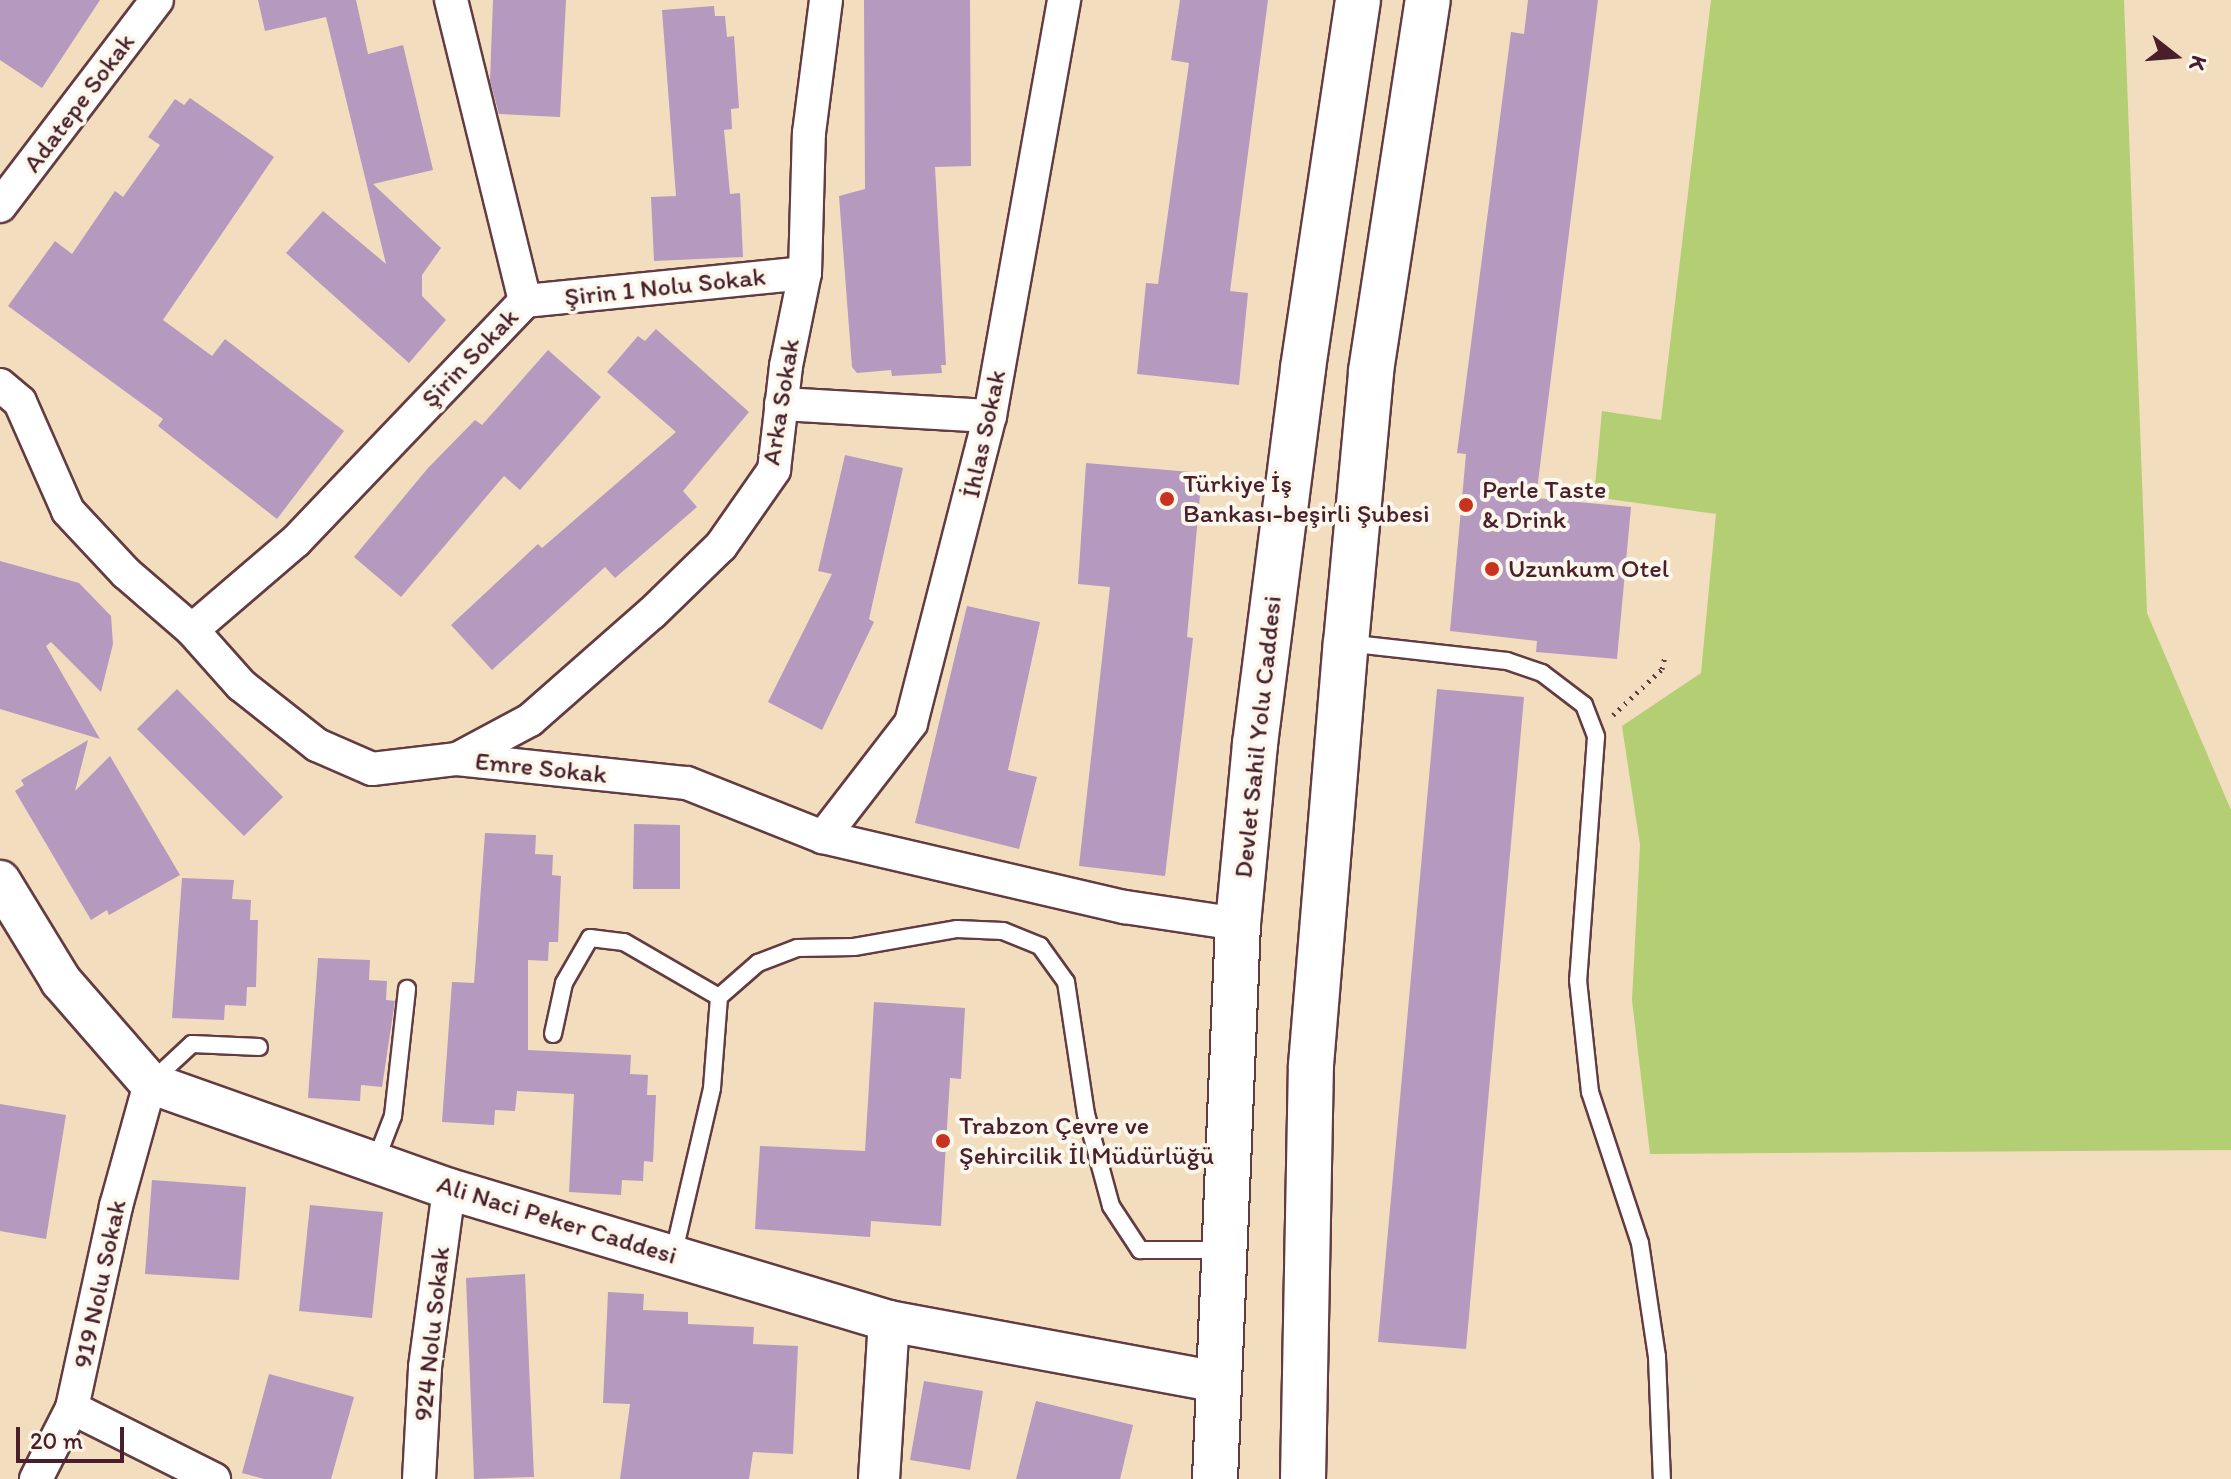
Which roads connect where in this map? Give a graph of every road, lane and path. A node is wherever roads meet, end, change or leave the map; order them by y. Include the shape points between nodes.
1 (157, 0) edge
2 (451, 0) edge
3 (826, 0) edge
4 (1064, 0) edge
5 (1358, 0) edge
6 (1428, 0) edge
7 (0, 206) edge
8 (805, 273) junction
9 (525, 301) junction
10 (0, 385) edge
11 (781, 404) junction
12 (990, 416) junction
13 (192, 630) junction
14 (1346, 643) junction
15 (1665, 656) dead end
16 (1593, 730) junction
17 (457, 759) junction
18 (823, 837) junction
19 (0, 881) edge
20 (1238, 924) junction
21 (407, 989) dead end
22 (719, 997) junction
23 (553, 1034) dead end
24 (259, 1047) dead end
25 (150, 1083) junction
26 (376, 1160) junction
27 (449, 1189) junction
28 (676, 1245) junction
29 (1224, 1250) junction
30 (889, 1321) junction
31 (1219, 1382) junction
32 (72, 1408) junction
33 (36, 1479) edge
34 (214, 1479) edge
35 (419, 1479) edge
36 (879, 1479) edge
37 (1215, 1479) edge
38 (1303, 1479) edge
39 (1662, 1479) edge

1 - 7 street, Adatepe Sokak
2 - 9 street, Şirin Sokak
3 - 8 street, Arka Sokak via 809,133
4 - 12 street, İhlas Sokak
5 - 20 main road, Devlet Sahil Yolu Caddesi via 1303,368
6 - 14 main road via 1371,371
8 - 9 street, Şirin 1 Nolu Sokak
8 - 11 street, Arka Sokak
9 - 13 street, Şirin Sokak via 296,541
10 - 13 street, Emre Sokak via 20,402 68,511 126,573
11 - 12 street
11 - 17 street, Arka Sokak via 774,470 721,546 530,720
12 - 18 street, İhlas Sokak via 911,723
13 - 17 street, Emre Sokak via 241,685 317,745 372,769
14 - 16 lane via 1507,661 1542,673 1584,705
14 - 38 main road via 1311,1065
15 - 16 path via 1662,669 1630,703
16 - 39 lane via 1578,980 1590,1092 1640,1243 1657,1357
17 - 18 street, Emre Sokak via 687,783
18 - 20 street, Emre Sokak via 1125,907
19 - 25 street via 61,981
20 - 29 main road, Devlet Sahil Yolu Caddesi
21 - 26 lane via 393,1116
22 - 23 lane via 624,942 590,938 564,983
22 - 28 lane via 712,1088
22 - 29 lane via 758,963 797,948 869,945 957,929 1003,931 1040,946 1066,982 1086,1114 1111,1206 1140,1250
24 - 25 lane via 192,1044
25 - 26 street, Ali Naci Peker Caddesi
25 - 32 street, 919 Nolu Sokak via 116,1206
26 - 27 street, Ali Naci Peker Caddesi
27 - 28 street, Ali Naci Peker Caddesi
27 - 35 street, 924 Nolu Sokak via 425,1367
28 - 30 street, Ali Naci Peker Caddesi
29 - 31 main road, Devlet Sahil Yolu Caddesi
30 - 31 street, Ali Naci Peker Caddesi
30 - 36 street
31 - 37 main road, Devlet Sahil Yolu Caddesi
32 - 33 street, 919 Nolu Sokak
32 - 34 street

